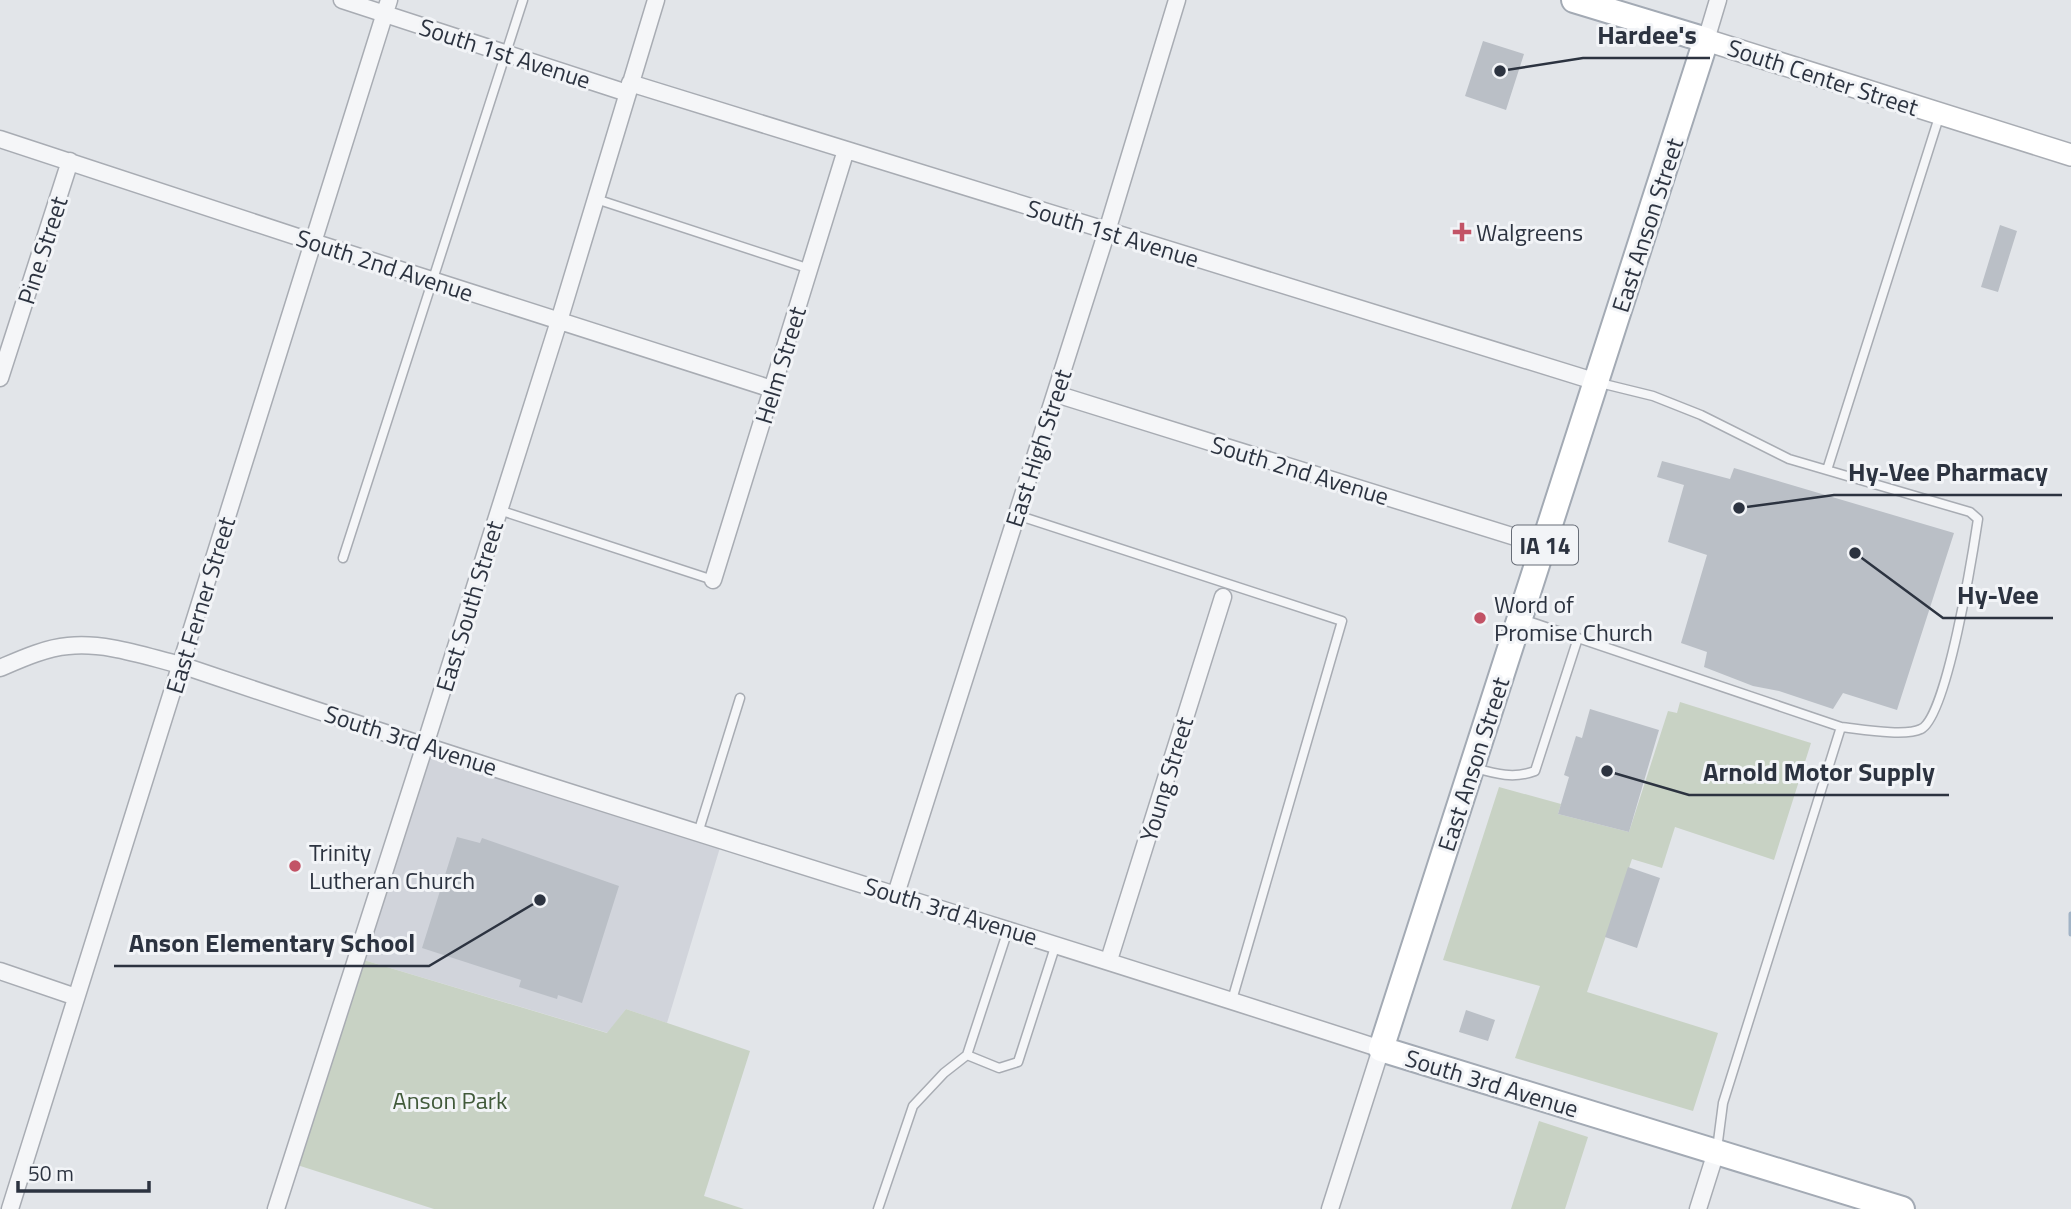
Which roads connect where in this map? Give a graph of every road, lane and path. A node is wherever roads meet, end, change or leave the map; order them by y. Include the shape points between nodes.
1 (342, 0) edge
2 (523, 0) edge
3 (656, 0) edge
4 (1177, 0) edge
5 (1574, 0) edge
6 (1718, 0) edge
7 (387, 7) edge
8 (1706, 40) junction
9 (506, 53) junction
10 (629, 88) junction
11 (1940, 114) junction
12 (0, 138) edge
13 (846, 150) junction
14 (2066, 154) edge
15 (70, 161) junction
16 (595, 199) junction
17 (1107, 231) junction
18 (313, 242) junction
19 (810, 268) junction
20 (434, 281) junction
21 (559, 321) junction
22 (0, 378) edge
23 (1597, 382) junction
24 (772, 389) junction
25 (1056, 394) junction
26 (1827, 470) junction
27 (499, 510) junction
28 (1017, 515) junction
29 (1544, 546) junction
30 (343, 558) dead end
31 (713, 580) joint
32 (1223, 597) dead end
33 (1521, 619) junction
34 (1578, 638) junction
35 (181, 665) junction
36 (0, 668) edge
37 (740, 698) dead end
38 (1841, 727) junction
39 (425, 745) junction
40 (1473, 767) junction
41 (698, 833) junction
42 (896, 894) junction
43 (1009, 929) junction
44 (1056, 944) junction
45 (1109, 960) junction
46 (0, 971) edge
47 (76, 997) junction
48 (1232, 1000) junction
49 (1381, 1049) junction
50 (967, 1055) junction
51 (1716, 1152) junction
52 (10, 1209) edge
53 (276, 1209) edge
54 (878, 1209) edge
55 (1330, 1209) edge
56 (1698, 1209) edge
57 (1902, 1209) edge

1 - 7 street, South 1st Avenue
2 - 9 lane
3 - 10 street, East South Street
4 - 17 street, East High Street
5 - 8 main road, South Center Street
6 - 8 street
7 - 9 street, South 1st Avenue
7 - 18 street, East Ferner Street
8 - 11 main road, South Center Street
8 - 23 main road, East Anson Street / IA 14
9 - 10 street, South 1st Avenue
9 - 20 lane
10 - 13 street, South 1st Avenue
10 - 16 street, East South Street
11 - 14 main road, South Center Street
11 - 26 lane
12 - 15 street, South 2nd Avenue
13 - 17 street, South 1st Avenue
13 - 19 street, Helm Street
15 - 18 street, South 2nd Avenue
15 - 22 street, Pine Street
16 - 19 lane
16 - 21 street, East South Street
17 - 23 street, South 1st Avenue
17 - 25 street, East High Street
18 - 20 street, South 2nd Avenue
18 - 35 street, East Ferner Street
19 - 24 street, Helm Street
20 - 21 street, South 2nd Avenue
20 - 30 lane
21 - 24 street, South 2nd Avenue
21 - 27 street, East South Street
23 - 26 lane via 1701,415 1789,459
23 - 29 main road, East Anson Street / IA 14
24 - 31 street, Helm Street
25 - 28 street, East High Street
25 - 29 street, South 2nd Avenue
26 - 38 lane via 1970,512 1978,519 1943,691 1931,719 1922,729 1893,732
27 - 31 lane
27 - 39 street, East South Street
28 - 42 street, East High Street
28 - 48 lane via 1342,621
29 - 33 main road, East Anson Street / IA 14
32 - 45 street, Young Street
33 - 34 lane
33 - 40 main road, East Anson Street / IA 14
34 - 38 lane
34 - 40 lane via 1535,772 1503,775
35 - 36 street, South 3rd Avenue via 110,647 67,646
35 - 39 street, South 3rd Avenue
35 - 47 street, East Ferner Street
37 - 41 lane
38 - 51 lane via 1723,1103
39 - 41 street, South 3rd Avenue
39 - 53 street, East South Street
40 - 49 main road, East Anson Street / IA 14
41 - 42 street, South 3rd Avenue
42 - 43 street, South 3rd Avenue
43 - 44 street, South 3rd Avenue
43 - 50 lane
44 - 45 street, South 3rd Avenue
44 - 50 lane via 1018,1062 999,1068
45 - 48 street, South 3rd Avenue
46 - 47 street
47 - 52 street, East Ferner Street
48 - 49 street, South 3rd Avenue
49 - 51 main road, South 3rd Avenue
49 - 55 street, East Anson Street
50 - 54 lane via 913,1105
51 - 56 street
51 - 57 main road, South 3rd Avenue

